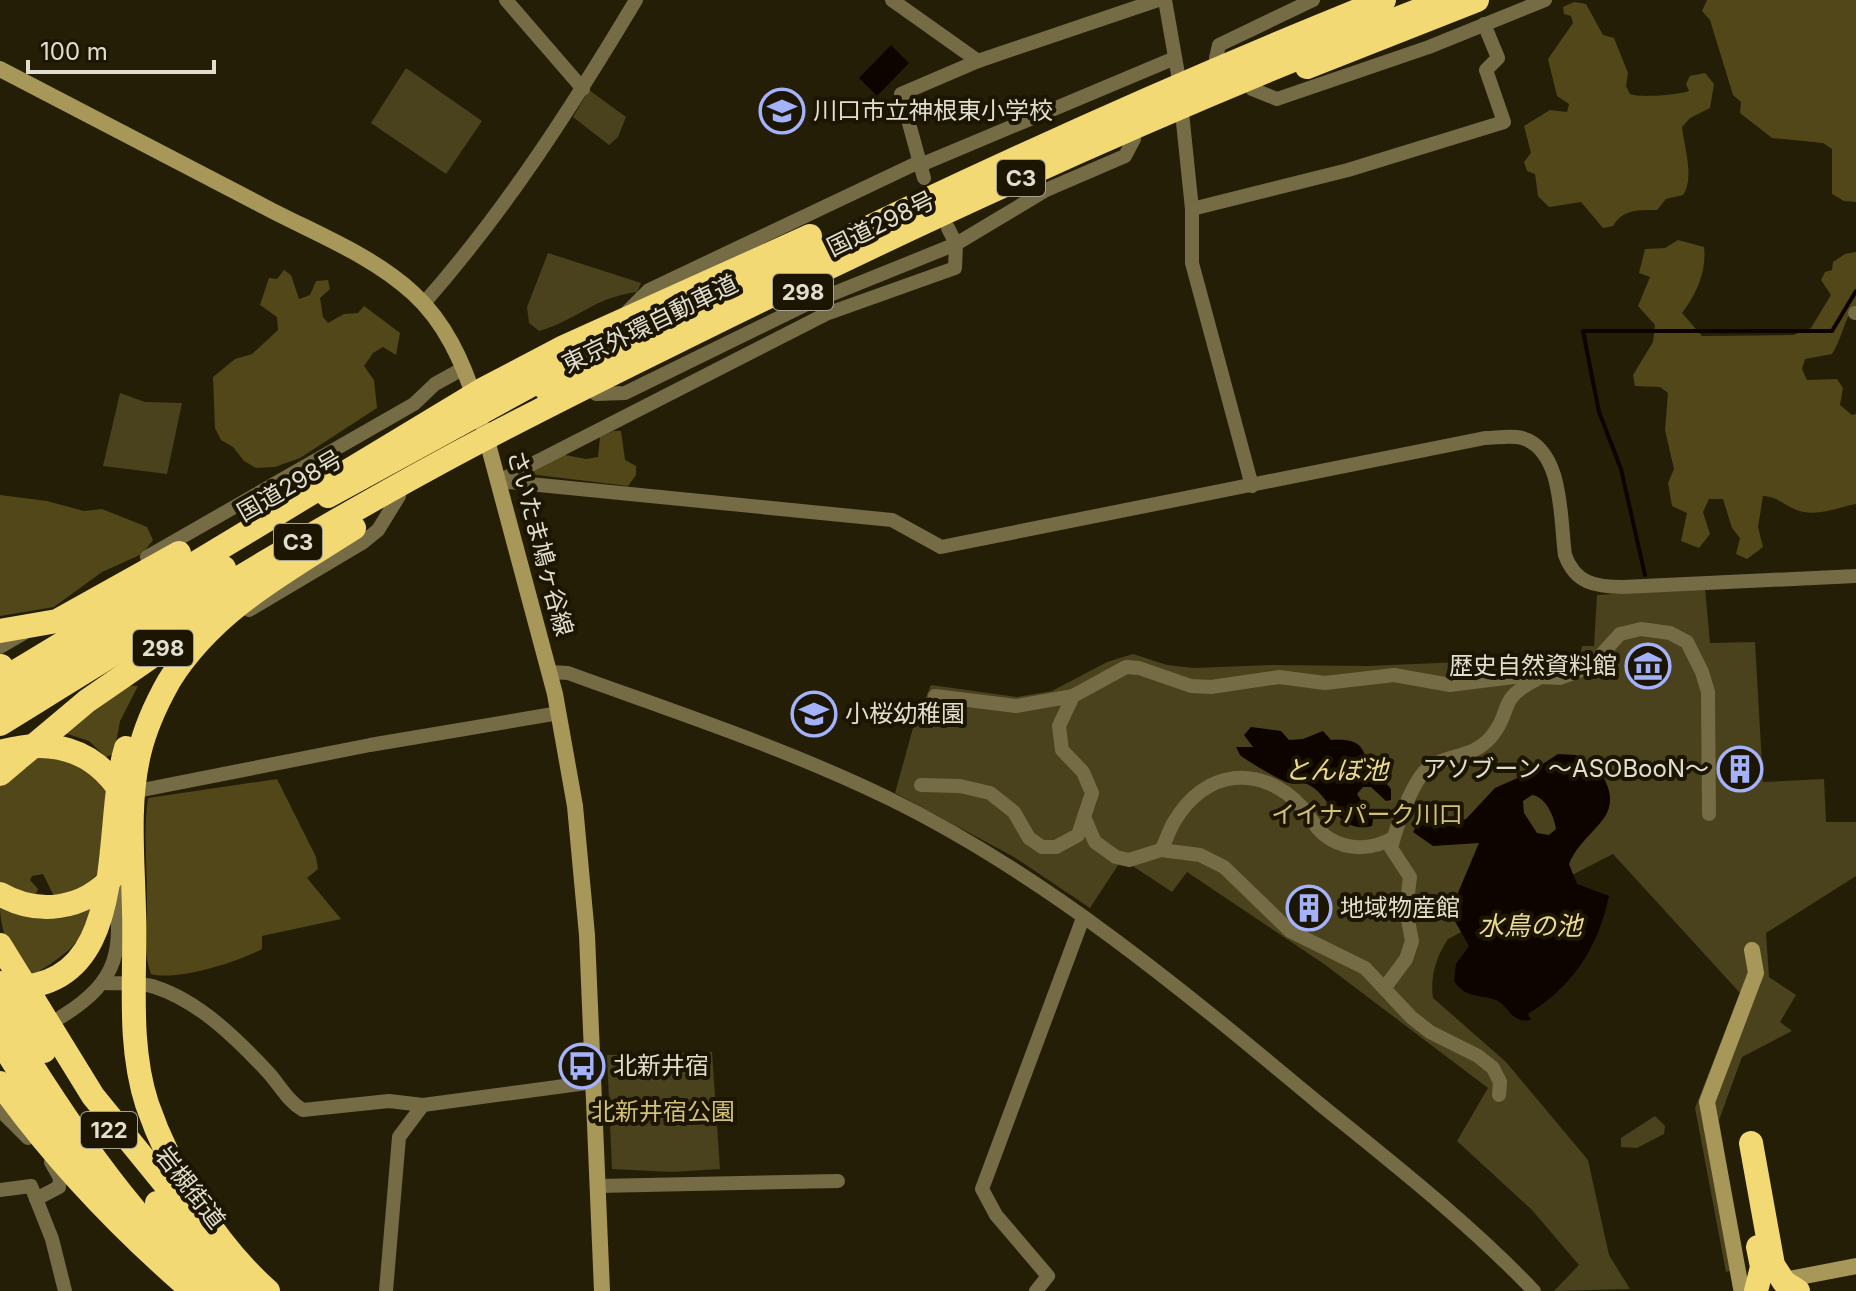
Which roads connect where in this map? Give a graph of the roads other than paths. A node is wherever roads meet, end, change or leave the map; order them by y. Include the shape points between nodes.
1 (506, 0) edge
2 (636, 0) edge
3 (892, 0) edge
4 (1158, 0) edge
5 (1165, 0) edge
6 (1313, 0) edge
7 (1356, 0) edge
8 (1384, 0) edge
9 (1446, 0) edge
10 (1477, 0) edge
11 (1497, 0) edge
12 (1545, 0) edge
13 (1484, 24) junction
14 (1216, 58) junction
15 (1328, 59) junction
16 (978, 61) junction
17 (1177, 66) junction
18 (0, 69) edge
19 (583, 89) junction
20 (1252, 89) junction
21 (1183, 118) junction
22 (1134, 139) junction
23 (1040, 146) junction
24 (919, 169) junction
25 (1192, 209) junction
26 (948, 228) dead end
27 (956, 244) junction
28 (424, 303) junction
29 (579, 359) junction
30 (464, 368) junction
31 (596, 394) junction
32 (480, 401) junction
33 (534, 413) junction
34 (490, 449) junction
35 (499, 481) junction
36 (1252, 486) junction
37 (399, 496) junction
38 (335, 534) junction
39 (1856, 576) edge
40 (231, 608) junction
41 (131, 611) junction
42 (0, 631) edge
43 (0, 647) edge
44 (0, 667) edge
45 (550, 672) junction
46 (1539, 678) junction
47 (0, 681) edge
48 (0, 692) edge
49 (935, 696) dead end
50 (1073, 696) junction
51 (87, 701) junction
52 (0, 703) edge
53 (559, 713) junction
54 (0, 724) edge
55 (0, 736) edge
56 (0, 752) edge
57 (0, 761) edge
58 (0, 774) edge
59 (921, 785) dead end
60 (131, 791) junction
61 (1709, 814) dead end
62 (1085, 819) junction
63 (1393, 838) junction
64 (1161, 850) junction
65 (0, 894) edge
66 (1083, 918) junction
67 (1752, 950) dead end
68 (0, 968) edge
69 (105, 983) junction
70 (1386, 986) junction
71 (0, 1015) edge
72 (61, 1017) dead end
73 (0, 1021) edge
74 (0, 1041) edge
75 (0, 1055) edge
76 (594, 1082) junction
77 (0, 1083) edge
78 (0, 1093) edge
79 (31, 1093) junction
80 (1499, 1095) dead end
81 (423, 1105) junction
82 (0, 1110) edge
83 (35, 1132) junction
84 (838, 1181) dead end
85 (151, 1183) junction
86 (598, 1186) junction
87 (0, 1190) edge
88 (36, 1199) junction
89 (1856, 1266) edge
90 (260, 1289) edge
91 (1741, 1290) edge
92 (65, 1291) edge
93 (183, 1291) edge
94 (212, 1291) edge
95 (220, 1291) edge
96 (386, 1291) edge
97 (602, 1291) edge
98 (1036, 1291) edge
99 (1534, 1291) edge
100 (1798, 1291) edge

1 - 19 street
2 - 19 street
3 - 16 street
4 - 16 street
5 - 17 street
6 - 14 street via 1219,45
7 - 14 highway, 国道298号 / 298
8 - 23 highway, 東京外環自動車道 / C3, bridge
9 - 33 highway, 東京外環自動車道 / C3, bridge via 1032,173
10 - 15 highway, 国道298号 / 298
11 - 15 highway
12 - 13 street
13 - 20 street via 1277,99
13 - 25 street via 1498,58 1486,70 1504,122 1348,170
14 - 17 highway, 国道298号 / 298
15 - 20 highway, 国道298号 / 298
16 - 24 street via 901,94
17 - 21 street
17 - 24 street
17 - 29 highway, 国道298号 / 298
18 - 28 main road, さいたま鳩ヶ谷線 via 337,245 397,280
19 - 28 street via 470,251
20 - 21 highway, 国道298号 / 298
21 - 22 highway, 国道298号 / 298
21 - 25 street
22 - 27 street via 1125,156 1046,190
22 - 31 highway, 国道298号 / 298
23 - 32 highway, bridge via 868,210 564,347
23 - 52 highway, 東京外環自動車道 / C3, bridge via 783,267 431,449
24 - 29 street via 649,290
25 - 36 street via 1192,263
26 - 27 street
27 - 31 street via 805,305 625,393
27 - 35 street via 955,268 826,314
28 - 30 main road, さいたま鳩ヶ谷線
29 - 32 highway, 国道298号 / 298
30 - 32 main road, さいたま鳩ヶ谷線
30 - 43 street via 414,404
31 - 34 highway, 国道298号 / 298
32 - 34 main road, さいたま鳩ヶ谷線
32 - 41 highway, 国道298号 / 298
32 - 42 highway, bridge via 351,453 74,613 39,626
32 - 47 highway, bridge
33 - 40 highway, bridge
33 - 54 highway, 東京外環自動車道 / C3, bridge via 302,540
34 - 35 main road, さいたま鳩ヶ谷線
34 - 37 highway, 国道298号 / 298
35 - 36 street via 892,520 941,547
35 - 45 main road, さいたま鳩ヶ谷線
36 - 39 street via 1485,438 1523,438 1547,457 1565,555 1583,582 1623,587
37 - 38 highway, 国道298号 / 298
37 - 60 street via 378,530 362,543 244,613 199,652 143,732
38 - 51 highway, 298
38 - 55 highway, 国道298号 / 298
40 - 68 highway, bridge via 173,659 131,731 115,797 105,906 89,946 69,967 44,981
40 - 90 highway, bridge via 171,679 139,752 132,819 135,1039 142,1083 165,1146 210,1223
41 - 44 highway, 298
41 - 48 highway, 国道298号 / 298
45 - 53 main road, さいたま鳩ヶ谷線
45 - 66 street via 568,673 743,737 889,799
46 - 50 street via 1450,685 1394,675 1325,683 1279,677 1227,688 1191,686 1126,667
46 - 61 street via 1580,673 1620,634 1641,629 1670,633 1687,642 1708,692
46 - 63 street via 1512,694 1481,747 1420,775
49 - 50 street via 1016,706
50 - 62 street via 1063,713 1059,739 1092,793
51 - 57 highway, 298
51 - 58 highway, 298
53 - 60 street
53 - 76 main road, さいたま鳩ヶ谷線 via 582,865
56 - 65 highway, bridge via 42,745 83,754 121,792 130,828 120,866 87,897 45,908
59 - 62 street via 990,793 1014,812 1029,838 1042,847 1071,841
60 - 69 street via 109,806 105,817 120,929
62 - 64 street via 1095,842 1116,857 1129,860
63 - 64 street via 1372,849 1338,844 1317,830 1284,792 1252,777 1232,775 1190,803 1173,822
63 - 70 street via 1391,848 1410,877 1406,910 1412,941
64 - 70 street via 1200,855 1224,867 1290,931 1343,954
66 - 98 street via 982,1189 996,1215 1048,1276
66 - 99 street via 1206,1009 1482,1238
67 - 91 main road via 1756,973 1707,1102
68 - 85 highway, 岩槻街道 / 122 via 86,1098
68 - 90 highway, bridge via 127,1141
68 - 90 highway, bridge via 67,1085 142,1184
69 - 72 street
69 - 81 street via 152,986 183,999 229,1034 303,1110 389,1101
70 - 80 street via 1430,1032 1493,1068
71 - 94 highway, bridge via 98,1160
73 - 79 highway, 122
74 - 79 highway, 122
75 - 79 highway
76 - 81 street
76 - 86 main road, さいたま鳩ヶ谷線
77 - 83 highway, bridge
78 - 83 highway, bridge
79 - 93 highway, 122
81 - 96 street via 399,1137
82 - 88 street via 60,1178 59,1187
83 - 93 highway, bridge
84 - 86 street
85 - 90 main road
85 - 95 highway, 岩槻街道 / 122 via 199,1242
86 - 97 main road, さいたま鳩ヶ谷線
87 - 88 street via 31,1186
88 - 92 street
89 - 91 main road
91 - 100 highway, bridge via 1762,1267 1744,1144 1773,1265

